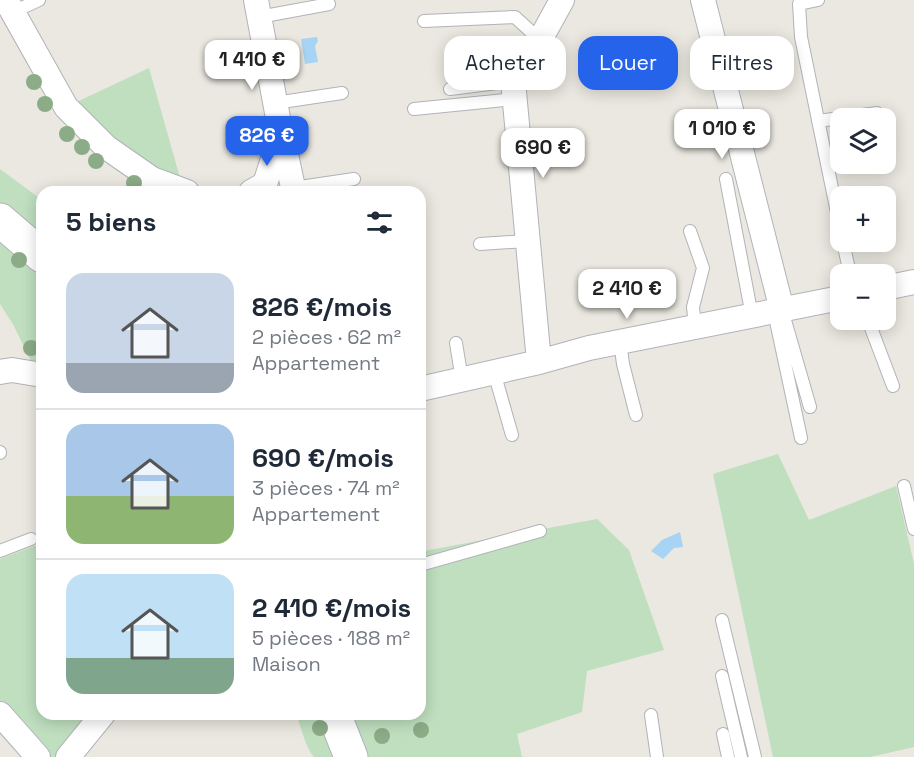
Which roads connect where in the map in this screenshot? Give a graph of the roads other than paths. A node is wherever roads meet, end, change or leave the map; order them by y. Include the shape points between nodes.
1 (39, 0) edge
2 (562, 0) edge
3 (703, 0) edge
4 (818, 0) edge
5 (329, 4) dead end
6 (10, 6) edge
7 (257, 9) edge
8 (424, 21) dead end
9 (535, 36) edge
10 (542, 36) edge
11 (514, 90) joint
12 (342, 93) dead end
13 (275, 104) junction
14 (414, 108) dead end
15 (830, 119) edge
16 (818, 121) junction
17 (281, 134) junction
18 (354, 178) dead end
19 (726, 179) dead end
20 (171, 186) edge
21 (262, 186) edge
22 (293, 186) edge
23 (314, 186) edge
24 (831, 186) edge
25 (0, 220) edge
26 (690, 231) dead end
27 (527, 241) junction
28 (480, 244) dead end
29 (36, 251) edge
30 (914, 282) edge
31 (896, 286) edge
32 (830, 300) edge
33 (769, 313) junction
34 (695, 327) junction
35 (872, 330) edge
36 (620, 342) junction
37 (456, 343) dead end
38 (539, 362) junction
39 (0, 372) edge
40 (495, 372) junction
41 (36, 374) edge
42 (462, 380) junction
43 (893, 386) dead end
44 (426, 388) edge
45 (810, 407) dead end
46 (636, 415) dead end
47 (512, 435) dead end
48 (801, 438) dead end
49 (904, 486) dead end
50 (914, 529) edge
51 (540, 531) dead end
52 (31, 539) dead end
53 (0, 552) edge
54 (426, 563) edge
55 (722, 620) dead end
56 (722, 676) dead end
57 (0, 714) edge
58 (651, 715) dead end
59 (99, 720) edge
60 (336, 720) edge
61 (723, 734) dead end
62 (350, 756) edge
63 (38, 757) edge
64 (68, 757) edge
65 (657, 757) edge
66 (728, 757) edge
67 (741, 757) edge
68 (755, 757) edge

1 - 6 lane
2 - 10 street
3 - 33 street
4 - 16 lane via 799,4 801,37
5 - 7 lane
6 - 20 street via 66,107 106,147 152,179
7 - 13 street
8 - 9 lane via 515,18
11 - 14 lane
11 - 27 street
12 - 13 lane
13 - 17 street
15 - 16 lane
16 - 24 lane
17 - 21 street
17 - 22 street
18 - 23 lane
19 - 33 lane
25 - 29 main road
26 - 34 lane via 703,268 693,307
27 - 28 lane
27 - 38 street
30 - 31 street
32 - 33 street
33 - 34 street
33 - 45 lane
33 - 48 lane
34 - 36 street
35 - 43 lane
36 - 38 street
36 - 46 lane
37 - 42 lane
38 - 40 street
39 - 41 street
40 - 42 street
40 - 47 lane
42 - 44 street
49 - 50 lane
51 - 54 lane
52 - 53 lane
55 - 68 lane
56 - 67 lane
57 - 63 street
58 - 65 lane
59 - 64 street
60 - 62 main road
61 - 66 lane

